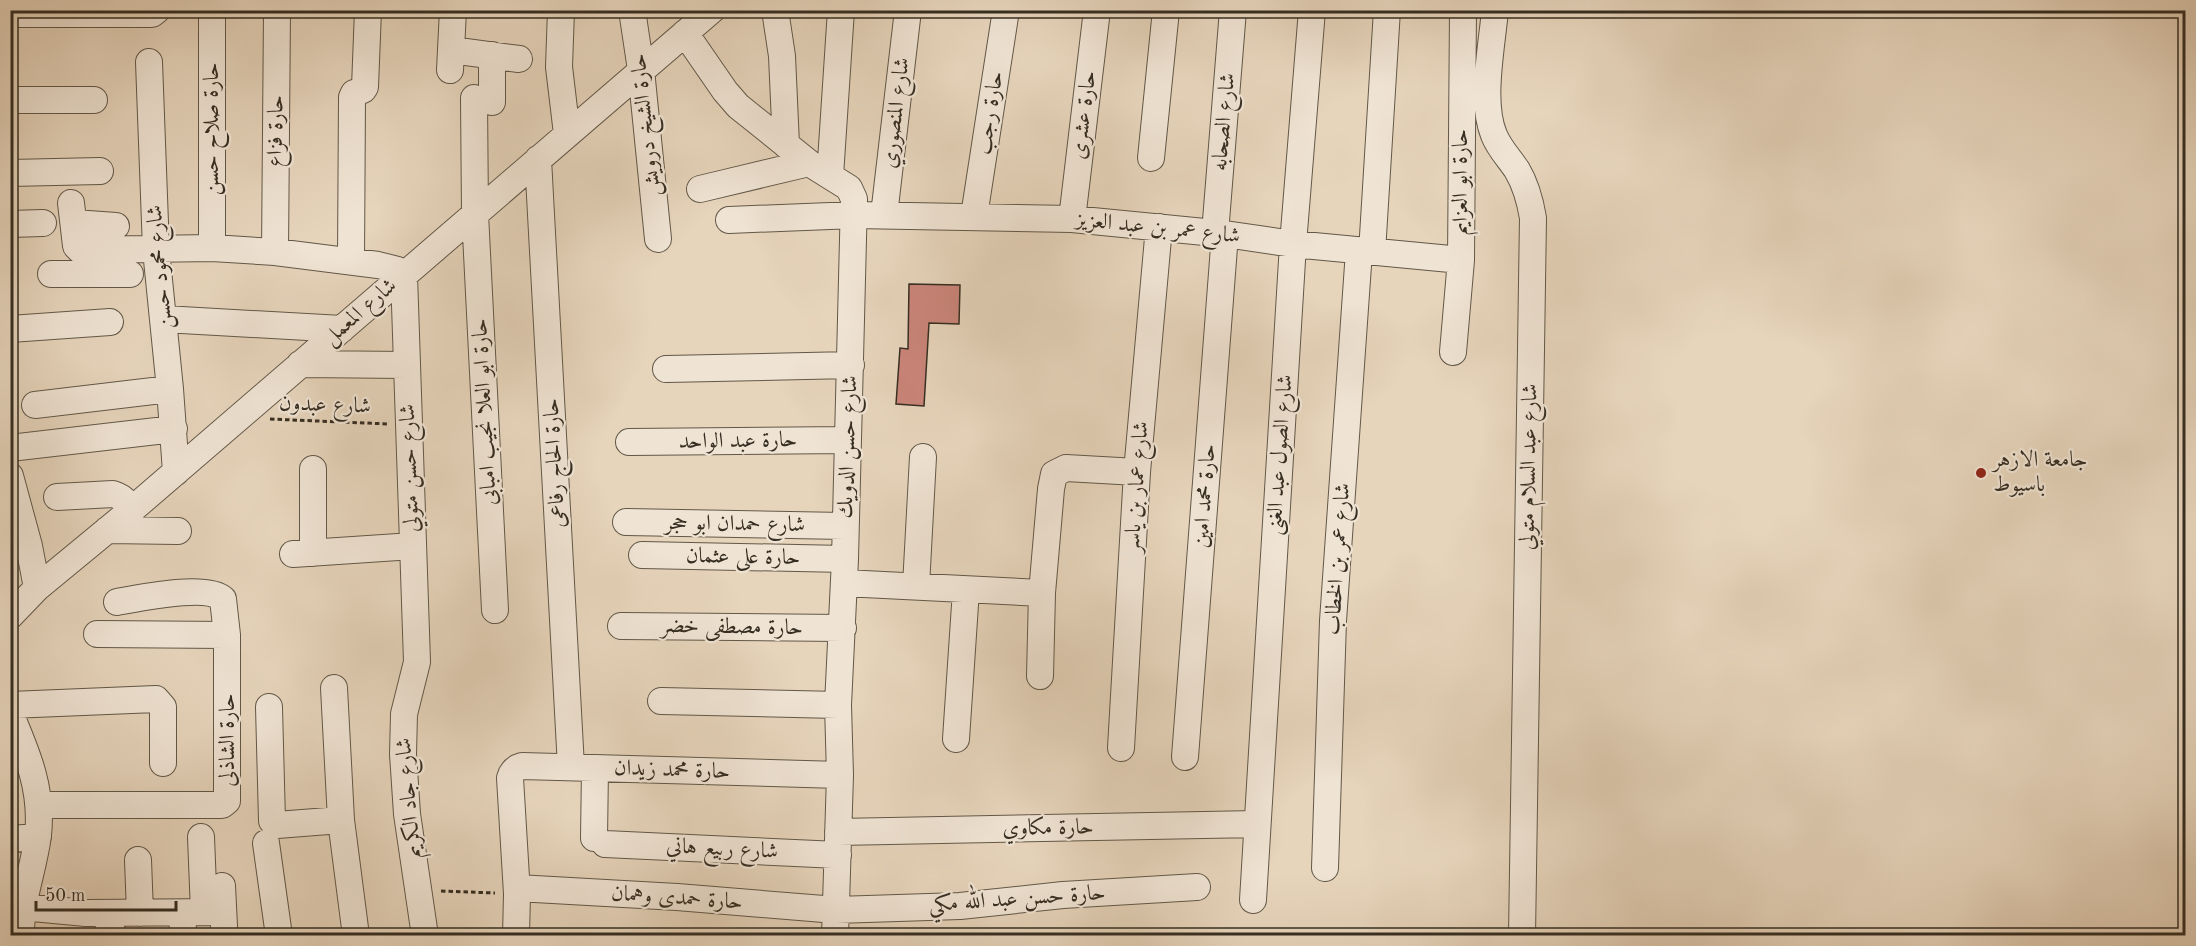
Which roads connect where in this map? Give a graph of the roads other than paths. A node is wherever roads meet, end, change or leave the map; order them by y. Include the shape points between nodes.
1 (157, 10) edge
2 (212, 10) edge
3 (278, 10) edge
4 (368, 10) edge
5 (453, 10) edge
6 (561, 10) edge
7 (632, 10) edge
8 (775, 10) edge
9 (841, 10) edge
10 (908, 10) edge
11 (1006, 10) edge
12 (1097, 10) edge
13 (1166, 10) edge
14 (1233, 10) edge
15 (1312, 10) edge
16 (1387, 10) edge
17 (1463, 10) edge
18 (1495, 10) edge
19 (10, 14) edge
20 (696, 19) edge
21 (492, 56) junction
22 (519, 59) dead end
23 (149, 62) dead end
24 (641, 70) junction
25 (10, 100) edge
26 (94, 100) dead end
27 (567, 134) junction
28 (786, 145) junction
29 (1151, 158) dead end
30 (538, 159) junction
31 (819, 169) junction
32 (100, 171) dead end
33 (10, 174) edge
34 (700, 189) dead end
35 (475, 214) junction
36 (855, 215) junction
37 (884, 215) junction
38 (974, 216) junction
39 (1072, 219) junction
40 (729, 220) dead end
41 (43, 223) dead end
42 (10, 224) edge
43 (116, 226) dead end
44 (1159, 227) junction
45 (1220, 234) junction
46 (658, 239) dead end
47 (1293, 244) junction
48 (212, 248) junction
49 (156, 249) junction
50 (1366, 251) junction
51 (275, 252) junction
52 (1461, 260) junction
53 (351, 261) junction
54 (85, 262) junction
55 (51, 274) dead end
56 (130, 274) dead end
57 (404, 274) junction
58 (164, 319) junction
59 (110, 322) dead end
60 (10, 329) edge
61 (342, 329) junction
62 (1453, 352) dead end
63 (300, 364) junction
64 (407, 365) junction
65 (851, 365) junction
66 (666, 369) dead end
67 (170, 389) junction
68 (35, 405) dead end
69 (174, 429) junction
70 (848, 440) junction
71 (629, 442) dead end
72 (10, 448) edge
73 (923, 457) dead end
74 (313, 469) dead end
75 (176, 472) junction
76 (1137, 472) junction
77 (12, 487) edge
78 (57, 497) dead end
79 (128, 513) junction
80 (626, 522) dead end
81 (845, 526) junction
82 (107, 530) junction
83 (178, 531) dead end
84 (413, 546) junction
85 (20, 547) edge
86 (642, 555) dead end
87 (845, 571) junction
88 (916, 586) junction
89 (37, 588) junction
90 (966, 590) junction
91 (1042, 593) junction
92 (117, 602) dead end
93 (495, 610) dead end
94 (10, 616) edge
95 (621, 626) dead end
96 (843, 628) junction
97 (97, 634) dead end
98 (227, 635) junction
99 (417, 662) joint
100 (1040, 676) dead end
101 (333, 688) dead end
102 (661, 701) dead end
103 (10, 705) edge
104 (838, 705) junction
105 (269, 707) dead end
106 (10, 713) edge
107 (956, 739) dead end
108 (1121, 748) dead end
109 (1185, 757) dead end
110 (163, 763) dead end
111 (583, 768) junction
112 (840, 775) junction
113 (39, 805) junction
114 (341, 820) junction
115 (1257, 824) junction
116 (38, 837) junction
117 (201, 837) dead end
118 (10, 839) edge
119 (599, 841) joint
120 (266, 843) dead end
121 (838, 844) junction
122 (138, 860) dead end
123 (1325, 868) dead end
124 (222, 886) dead end
125 (1197, 886) dead end
126 (517, 891) junction
127 (1253, 900) dead end
128 (22, 907) junction
129 (836, 910) junction
130 (140, 913) junction
131 (203, 920) edge
132 (109, 925) edge
133 (21, 936) edge
134 (279, 936) edge
135 (356, 936) edge
136 (425, 936) edge
137 (516, 936) edge
138 (835, 936) edge
139 (1522, 936) edge

1 - 19 street via 152,14
2 - 48 street, حارة صلاح حسن
3 - 51 street, حارة فزاع
4 - 53 street via 365,87 352,97
5 - 21 street via 451,60
6 - 27 street via 559,67
7 - 24 street, حارة الشيخ درويش
8 - 28 street via 782,56
9 - 31 street
10 - 37 street, شارع المنصوري
11 - 38 street, حارة رجب
12 - 39 street, حارة عشرى
13 - 29 street
14 - 45 street, شارع الصحابه
15 - 47 street, شارع الصول عبد الغنى
16 - 50 street, شارع عمر بن الخطاب
17 - 52 street, حارة ابو العزايم
18 - 139 street, شارع عبد السلام متولي via 1488,113 1494,136 1523,181 1533,218
20 - 24 street, شارع المعمل
20 - 28 street, شارع حسن الدويك via 724,92
21 - 22 street
21 - 35 street, حارة ابو العلا نجيب امبابى via 483,100
23 - 49 street, شارع محمود حسن
24 - 27 street, شارع المعمل
24 - 46 street, حارة الشيخ درويش
25 - 26 street
27 - 30 street, شارع المعمل
28 - 31 street, شارع حسن الدويك
30 - 35 street, شارع المعمل
30 - 111 street, حارة الحاج رفاعى
31 - 34 street
31 - 36 street, شارع حسن الدويك via 852,192
32 - 33 street
35 - 57 street, شارع المعمل
35 - 93 street, حارة ابو العلا نجيب امبابى
36 - 37 street, شارع عمر بن عبد العزيز
36 - 40 street, شارع عمر بن عبد العزيز
36 - 65 street, شارع حسن الدويك
37 - 38 street, شارع عمر بن عبد العزيز
38 - 39 street, شارع عمر بن عبد العزيز
39 - 44 street, شارع عمر بن عبد العزيز
41 - 42 street
43 - 54 street via 72,213 76,246
44 - 45 street, شارع عمر بن عبد العزيز
44 - 76 street, شارع عمار بن ياسر
45 - 47 street, شارع عمر بن عبد العزيز
45 - 109 street, حارة محمد امين
47 - 50 street, شارع عمر بن عبد العزيز
47 - 115 street, شارع الصول عبد الغنى
48 - 49 street
48 - 51 street
49 - 54 street
49 - 58 street, شارع محمود حسن
50 - 52 street, شارع عمر بن عبد العزيز
50 - 123 street, شارع عمر بن الخطاب via 1333,621
51 - 53 street
52 - 62 street, حارة ابو العزايم
53 - 57 street
54 - 55 street
54 - 56 street
57 - 61 street, شارع المعمل
57 - 64 street, شارع حسن متولي
58 - 61 street
58 - 67 street, شارع محمود حسن
59 - 60 street
61 - 63 street, شارع المعمل
63 - 64 street
63 - 75 street, شارع المعمل
64 - 84 street, شارع حسن متولي
65 - 66 street
65 - 70 street, شارع حسن الدويك
67 - 68 street
67 - 69 street, شارع محمود حسن
69 - 72 street
69 - 75 street, شارع محمود حسن
70 - 71 street, حارة عبد الواحد
70 - 81 street, شارع حسن الدويك
73 - 88 street
74 - 84 street via 303,554
75 - 79 street, شارع المعمل
76 - 91 street via 1066,468 1054,474
76 - 108 street, شارع عمار بن ياسر
77 - 85 street
78 - 79 street via 113,494 126,501
79 - 82 street, شارع المعمل
80 - 81 street, شارع حمدان ابو حجر
81 - 87 street, شارع حسن الدويك
82 - 83 street
82 - 89 street, شارع المعمل
84 - 99 street, شارع حسن متولي
85 - 89 street
86 - 87 street, حارة على عثمان
87 - 88 street, حارة على عثمان
87 - 96 street, شارع حسن الدويك
88 - 90 street, حارة على عثمان
89 - 94 street, شارع المعمل
90 - 91 street, حارة على عثمان
90 - 107 street
91 - 100 street
92 - 98 street, حارة الشاذلى via 176,592 216,594 223,599
95 - 96 street, حارة مصطفى خضر
96 - 104 street, شارع حسن الدويك
97 - 98 street
98 - 113 street, حارة الشاذلى via 225,803
99 - 136 street, شارع جاد الكريم via 403,733 407,814
101 - 114 street
102 - 104 street
103 - 110 street via 156,699 163,707
104 - 112 street, شارع حسن الدويك
105 - 114 street via 272,821 277,825
106 - 113 street via 31,763
111 - 112 street, حارة محمد زيدان
111 - 119 street, حارة الحاج رفاعى
111 - 126 street, حارة محمد زيدان via 522,766 514,770 510,778
112 - 121 street, شارع حسن الدويك
113 - 116 street
114 - 135 street
115 - 121 street, حارة مكاوي
115 - 127 street, شارع الصول عبد الغنى
116 - 118 street
116 - 128 street
117 - 131 street
119 - 121 street, شارع ربيع هاني
120 - 134 street
121 - 129 street, شارع حسن الدويك
122 - 130 street
124 - 131 street
125 - 129 street, حارة حسن عبد الله مكي via 960,906
126 - 129 street, حارة حمدى وهمان via 677,897
126 - 137 street
128 - 132 street
128 - 133 street
129 - 138 street, شارع حسن الدويك
130 - 131 street
130 - 132 street

